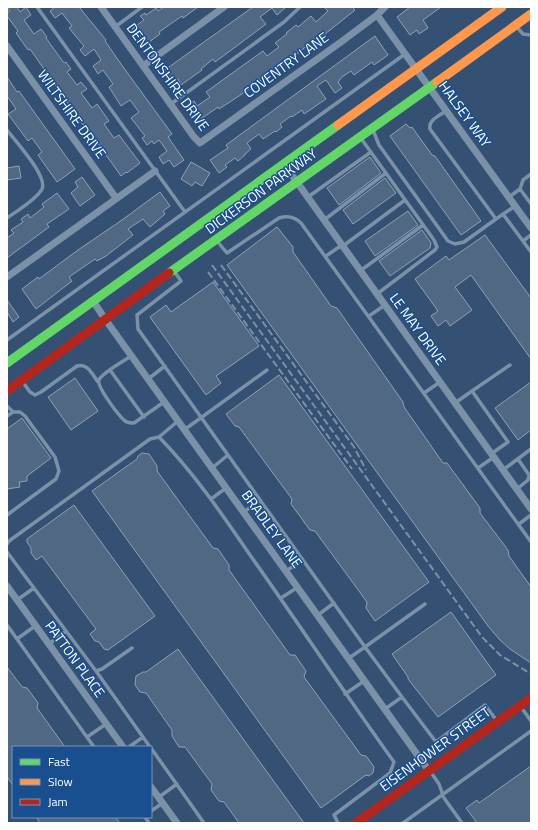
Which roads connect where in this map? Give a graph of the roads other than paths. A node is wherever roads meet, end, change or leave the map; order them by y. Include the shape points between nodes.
1 (37, 7) edge
2 (100, 7) edge
3 (142, 7) edge
4 (224, 7) edge
5 (300, 7) edge
6 (385, 7) edge
7 (502, 7) edge
8 (377, 14) junction
9 (531, 14) edge
10 (515, 25) junction
11 (115, 26) junction
12 (531, 35) edge
13 (7, 46) edge
14 (406, 54) junction
15 (143, 66) junction
16 (416, 69) junction
17 (430, 87) junction
18 (171, 104) junction
19 (446, 110) junction
20 (372, 128) junction
21 (7, 130) edge
22 (360, 137) junction
23 (200, 143) joint
24 (371, 152) junction
25 (284, 164) junction
26 (155, 171) junction
27 (386, 173) junction
28 (531, 174) edge
29 (297, 182) junction
30 (520, 189) junction
31 (531, 193) edge
32 (308, 196) junction
33 (508, 197) junction
34 (526, 197) junction
35 (116, 198) junction
36 (405, 200) junction
37 (531, 204) edge
38 (515, 206) junction
39 (185, 212) junction
40 (503, 214) junction
41 (7, 218) edge
42 (496, 219) junction
43 (324, 220) junction
44 (424, 226) junction
45 (531, 228) edge
46 (531, 235) edge
47 (216, 240) junction
48 (523, 241) junction
49 (342, 246) junction
50 (531, 252) edge
51 (326, 256) junction
52 (173, 270) junction
53 (360, 270) junction
54 (7, 277) edge
55 (377, 294) junction
56 (93, 302) junction
57 (385, 305) junction
58 (369, 316) junction
59 (105, 319) junction
60 (7, 340) edge
61 (131, 356) junction
62 (7, 363) edge
63 (510, 364) dead end
64 (165, 366) junction
65 (110, 370) junction
66 (267, 370) dead end
67 (148, 379) junction
68 (21, 380) junction
69 (98, 382) junction
70 (440, 382) junction
71 (7, 390) edge
72 (472, 391) junction
73 (424, 393) junction
74 (164, 402) junction
75 (455, 403) junction
76 (7, 406) edge
77 (13, 412) junction
78 (7, 416) edge
79 (144, 417) junction
80 (201, 418) junction
81 (178, 421) junction
82 (184, 430) junction
83 (159, 437) junction
84 (531, 449) edge
85 (228, 455) junction
86 (493, 455) junction
87 (518, 459) junction
88 (212, 468) junction
89 (478, 468) junction
90 (503, 470) junction
91 (226, 488) junction
92 (517, 489) junction
93 (211, 499) junction
94 (260, 500) junction
95 (531, 509) edge
96 (244, 512) junction
97 (7, 515) edge
98 (531, 515) edge
99 (518, 524) junction
100 (531, 542) edge
101 (7, 544) edge
102 (7, 552) edge
103 (303, 560) junction
104 (286, 572) junction
105 (7, 586) edge
106 (298, 587) junction
107 (34, 588) junction
108 (281, 598) junction
109 (17, 600) junction
110 (334, 603) junction
111 (425, 604) dead end
112 (318, 615) junction
113 (7, 625) edge
114 (36, 625) junction
115 (66, 631) junction
116 (17, 639) junction
117 (49, 644) junction
118 (365, 647) junction
119 (132, 648) dead end
120 (349, 658) junction
121 (96, 671) junction
122 (364, 680) junction
123 (345, 694) junction
124 (402, 697) junction
125 (531, 698) edge
126 (520, 706) junction
127 (385, 709) junction
128 (531, 721) edge
129 (497, 722) junction
130 (106, 724) junction
131 (531, 731) edge
132 (143, 737) junction
133 (87, 738) junction
134 (93, 746) edge
135 (122, 746) edge
136 (130, 746) edge
137 (150, 746) edge
138 (152, 749) edge
139 (429, 770) junction
140 (177, 784) junction
141 (152, 788) edge
142 (443, 794) junction
143 (161, 800) junction
144 (152, 810) edge
145 (177, 823) edge
146 (204, 823) edge
147 (338, 823) edge
148 (356, 823) edge
149 (403, 823) edge
150 (462, 823) edge

1 - 26 lane
2 - 11 street, DENTONSHIRE DRIVE
3 - 11 lane
4 - 15 street
5 - 18 lane via 284,22
6 - 8 street, COVENTRY LANE
7 - 16 main road, DICKERSON PARKWAY
8 - 14 street, HALSEY WAY
8 - 23 street, COVENTRY LANE
9 - 10 main road, DICKERSON PARKWAY
10 - 12 lane via 523,34
10 - 17 main road, DICKERSON PARKWAY
11 - 15 street, DENTONSHIRE DRIVE
13 - 35 street, WILTSHIRE DRIVE
14 - 16 street, HALSEY WAY
14 - 39 lane
15 - 18 street, DENTONSHIRE DRIVE
16 - 17 street, HALSEY WAY
16 - 25 main road, DICKERSON PARKWAY
17 - 19 street, HALSEY WAY
17 - 20 main road, DICKERSON PARKWAY
18 - 23 street, DENTONSHIRE DRIVE
19 - 33 street, HALSEY WAY
19 - 42 lane via 431,121 430,129
20 - 22 main road, DICKERSON PARKWAY
20 - 42 lane via 379,145 448,241 455,244 464,242
21 - 41 lane via 37,169 43,186 37,195
22 - 24 lane
22 - 29 main road, DICKERSON PARKWAY
24 - 27 lane
24 - 32 lane
25 - 29 street, LE MAY DRIVE
25 - 56 main road, DICKERSON PARKWAY
26 - 35 street
26 - 39 lane
27 - 36 lane
27 - 43 lane
28 - 30 lane via 523,180
29 - 32 street, LE MAY DRIVE
29 - 47 main road, DICKERSON PARKWAY
30 - 33 lane
30 - 34 lane
31 - 34 lane
32 - 43 street, LE MAY DRIVE
33 - 38 street, HALSEY WAY
34 - 37 lane
35 - 54 street
36 - 44 lane
36 - 49 lane
38 - 40 lane
38 - 45 street, HALSEY WAY
39 - 60 lane
40 - 42 lane
40 - 48 lane
43 - 49 street, LE MAY DRIVE
44 - 53 lane
44 - 55 lane via 434,240 437,247 435,250
46 - 48 lane
47 - 51 lane via 227,253 273,221 279,218 296,218
47 - 52 main road, DICKERSON PARKWAY
48 - 50 lane
49 - 51 lane
49 - 53 street, LE MAY DRIVE
51 - 58 lane
52 - 59 main road, DICKERSON PARKWAY
52 - 64 lane via 181,282 137,315 138,329
53 - 55 street, LE MAY DRIVE
55 - 57 street, LE MAY DRIVE
56 - 59 street, BRADLEY LANE
56 - 62 main road, DICKERSON PARKWAY
57 - 58 lane
57 - 70 street, LE MAY DRIVE
58 - 73 lane
59 - 61 street, BRADLEY LANE
59 - 68 main road, DICKERSON PARKWAY
61 - 65 lane
61 - 67 street, BRADLEY LANE
63 - 72 lane
64 - 67 lane
64 - 80 lane
65 - 69 lane
65 - 79 lane
66 - 80 lane
67 - 74 street, BRADLEY LANE
68 - 69 lane via 35,395 82,365 86,366
68 - 71 main road, DICKERSON PARKWAY
69 - 79 lane via 126,421 134,424
70 - 73 lane
70 - 75 street, LE MAY DRIVE
72 - 75 lane
72 - 86 lane via 508,442
73 - 89 lane
74 - 79 lane
74 - 81 street, BRADLEY LANE
75 - 86 street, LE MAY DRIVE
76 - 77 lane
77 - 78 lane
77 - 97 lane via 20,412 25,416 55,457 59,471 56,479
80 - 82 lane
80 - 85 lane
81 - 82 street, BRADLEY LANE
81 - 83 lane
82 - 88 street, BRADLEY LANE
83 - 93 lane via 196,478
83 - 101 lane via 150,439
84 - 87 lane
85 - 88 lane
85 - 94 lane
86 - 89 lane
86 - 90 street, LE MAY DRIVE
87 - 90 lane
87 - 92 lane via 529,475 528,480
88 - 91 street, BRADLEY LANE
89 - 99 lane
90 - 92 street, LE MAY DRIVE
91 - 93 lane
91 - 96 street, BRADLEY LANE
92 - 95 street, LE MAY DRIVE
93 - 108 lane
94 - 96 lane
94 - 103 lane
96 - 104 street, BRADLEY LANE
98 - 99 lane
99 - 100 lane
102 - 107 lane
103 - 104 lane
103 - 110 lane
104 - 106 street, BRADLEY LANE
105 - 109 street, PATTON PLACE
106 - 108 lane
106 - 112 street, BRADLEY LANE
107 - 109 lane
107 - 115 lane
108 - 123 lane
109 - 114 street, PATTON PLACE
110 - 112 lane
110 - 118 lane
111 - 118 lane
112 - 120 street, BRADLEY LANE
113 - 116 lane
114 - 116 lane
114 - 117 street, PATTON PLACE
115 - 117 lane
115 - 121 lane
116 - 133 lane
117 - 130 street, PATTON PLACE
118 - 120 lane
118 - 124 lane
119 - 121 lane
120 - 122 street, BRADLEY LANE
121 - 132 lane
122 - 123 lane
122 - 127 street, BRADLEY LANE
123 - 147 lane via 394,762 390,773 334,815
124 - 127 lane
124 - 129 lane via 436,742 485,705
125 - 126 main road, EISENHOWER STREET
126 - 128 lane
126 - 129 main road, EISENHOWER STREET
127 - 139 street, BRADLEY LANE
129 - 139 main road, EISENHOWER STREET
130 - 133 lane
130 - 135 street, PATTON PLACE
131 - 142 lane
132 - 136 lane
132 - 137 lane
133 - 134 lane
138 - 140 lane
139 - 142 lane
139 - 148 main road, EISENHOWER STREET
140 - 143 lane
140 - 146 lane
141 - 143 street
142 - 149 lane
142 - 150 lane
143 - 144 lane
143 - 145 street

